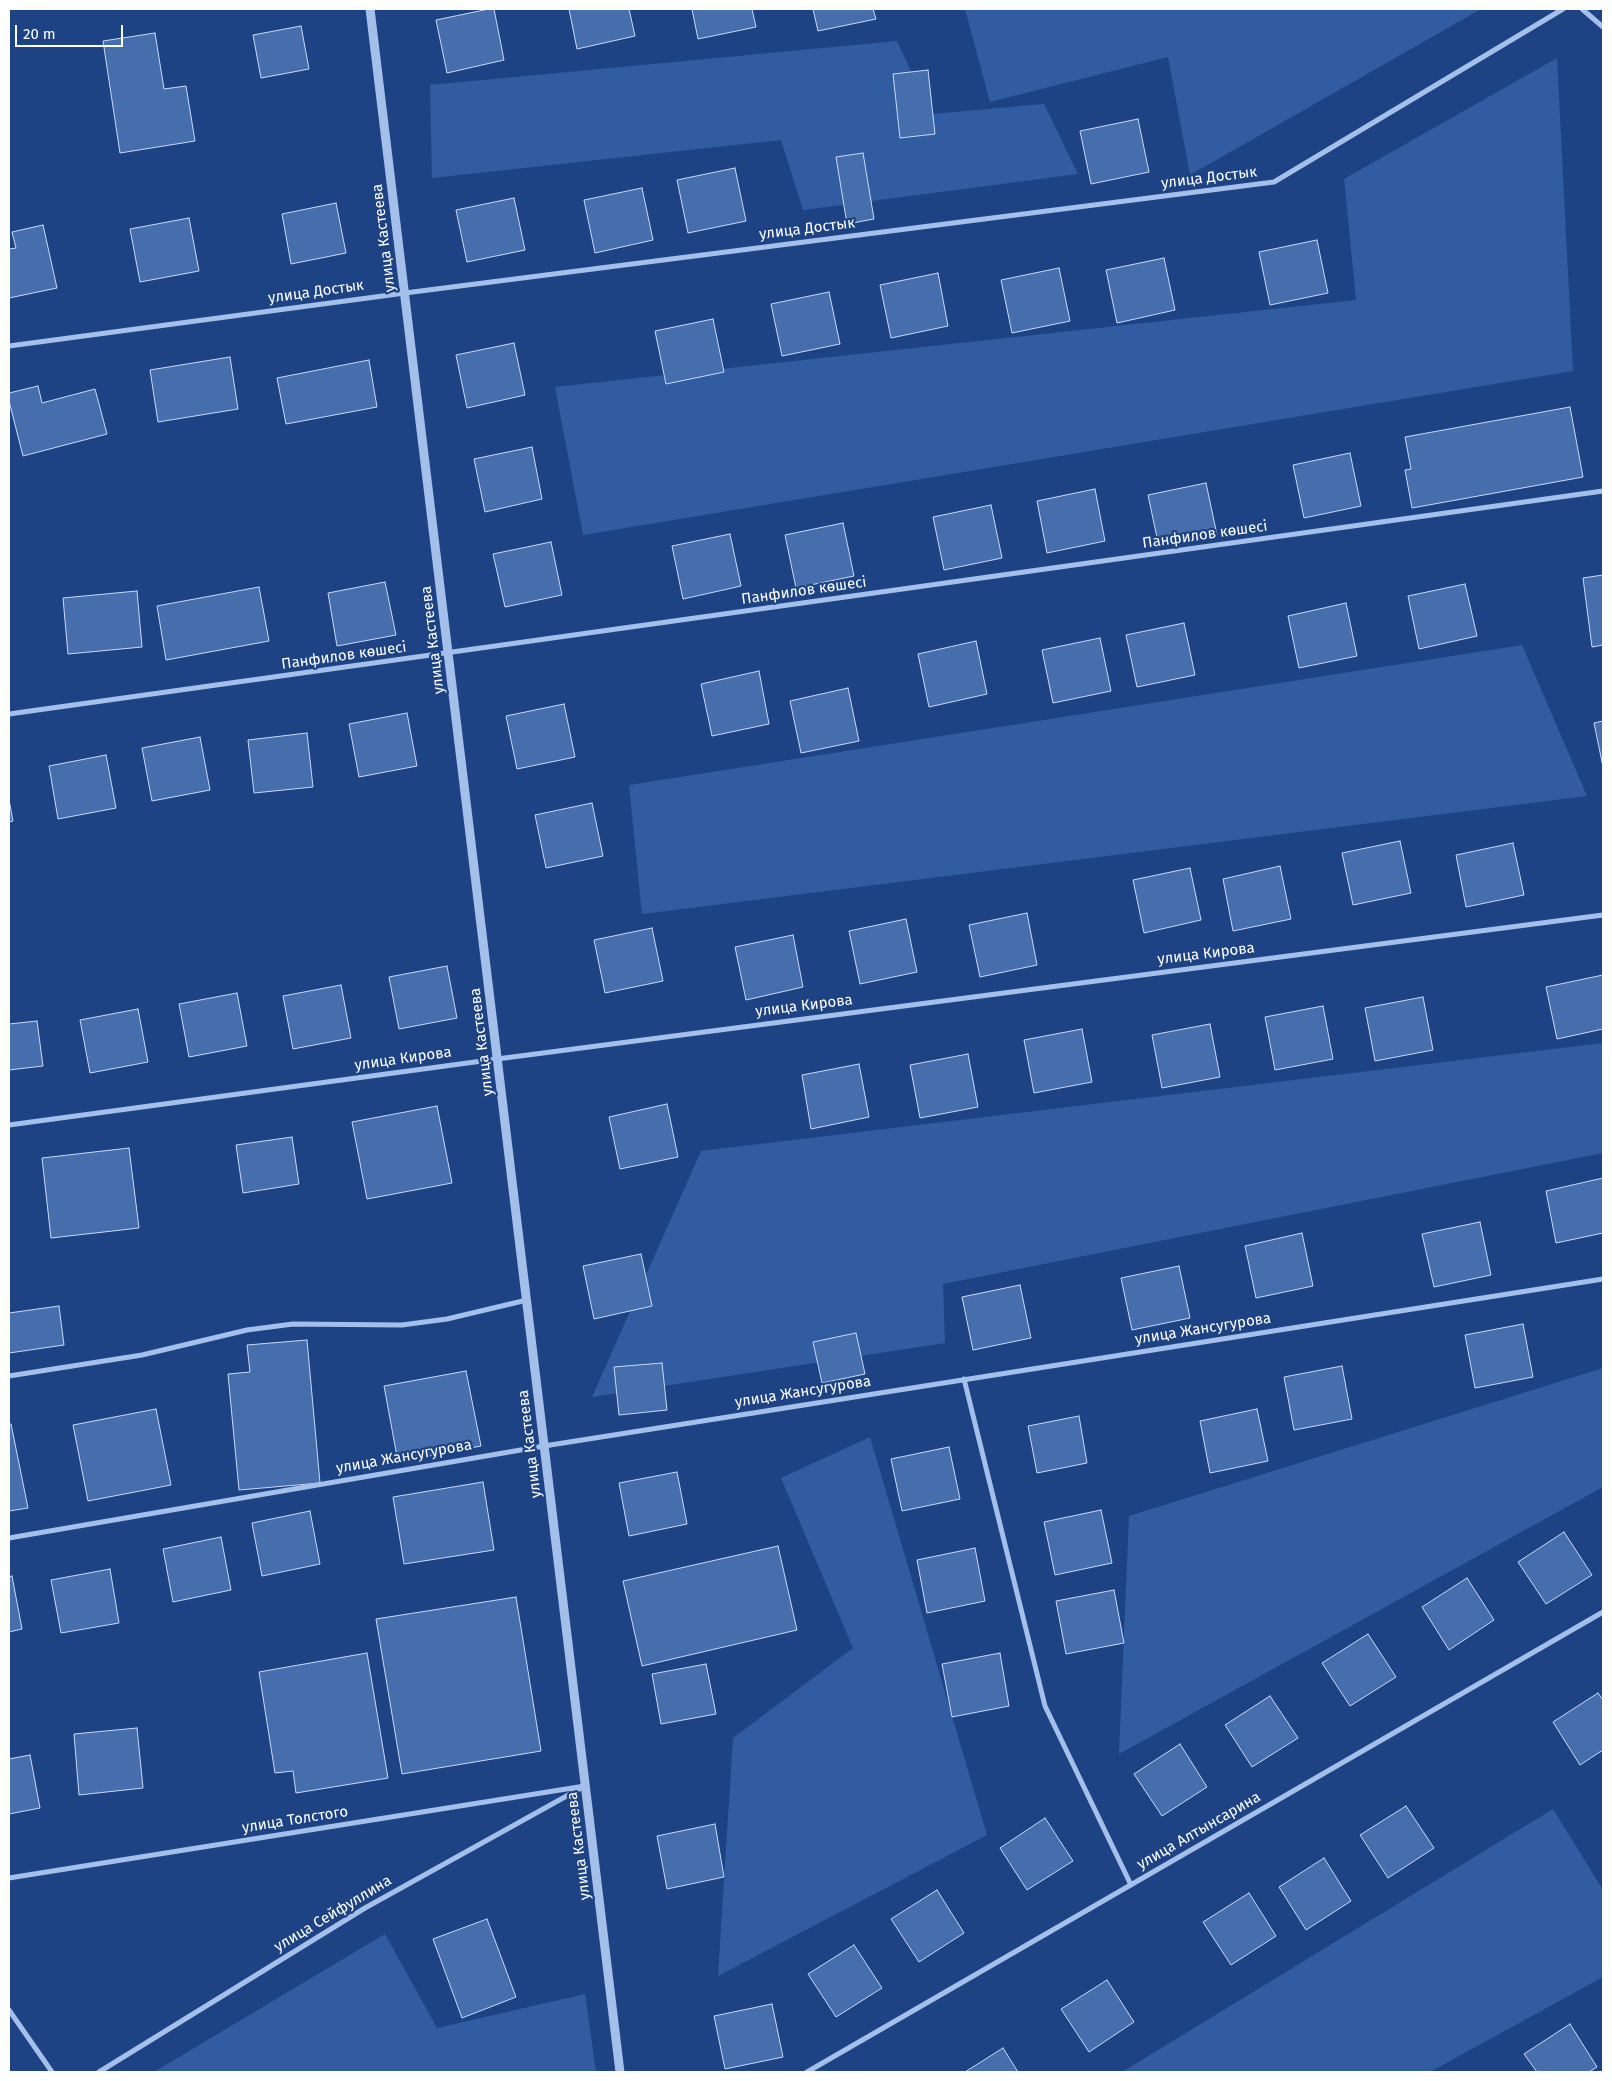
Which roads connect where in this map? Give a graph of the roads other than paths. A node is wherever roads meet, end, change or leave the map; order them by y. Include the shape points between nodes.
1 (370, 9) edge
2 (1563, 9) edge
3 (1582, 9) edge
4 (1603, 27) edge
5 (404, 293) junction
6 (9, 346) edge
7 (1603, 491) edge
8 (448, 654) junction
9 (9, 714) edge
10 (1603, 915) edge
11 (497, 1059) junction
12 (9, 1125) edge
13 (1603, 1279) edge
14 (527, 1300) junction
15 (9, 1376) edge
16 (964, 1380) junction
17 (544, 1446) junction
18 (9, 1538) edge
19 (1601, 1613) edge
20 (1603, 1620) edge
21 (585, 1786) junction
22 (9, 1878) edge
23 (1131, 1885) junction
24 (9, 2010) edge
25 (52, 2072) edge
26 (99, 2072) edge
27 (620, 2072) edge
28 (807, 2072) edge

1 - 5 street, улица Кастеева
2 - 5 street, улица Достык via 1274,182
3 - 4 street
5 - 6 street, улица Достык
5 - 8 street, улица Кастеева
7 - 8 street, Панфилов көшесі
8 - 9 street, Панфилов көшесі
8 - 11 street, улица Кастеева
10 - 11 street, улица Кирова
11 - 12 street, улица Кирова
11 - 14 street, улица Кастеева
13 - 16 street, улица Жансугурова
14 - 15 street via 402,1325 293,1324 247,1330 142,1355
14 - 17 street, улица Кастеева
16 - 17 street, улица Жансугурова
16 - 23 street via 1045,1706
17 - 18 street, улица Жансугурова
17 - 21 street, улица Кастеева
19 - 20 street
19 - 23 street, улица Алтынсарина
21 - 22 street, улица Толстого
21 - 26 street, улица Сейфуллина via 365,1908
21 - 27 street, улица Кастеева
23 - 28 street, улица Алтынсарина
24 - 25 street

